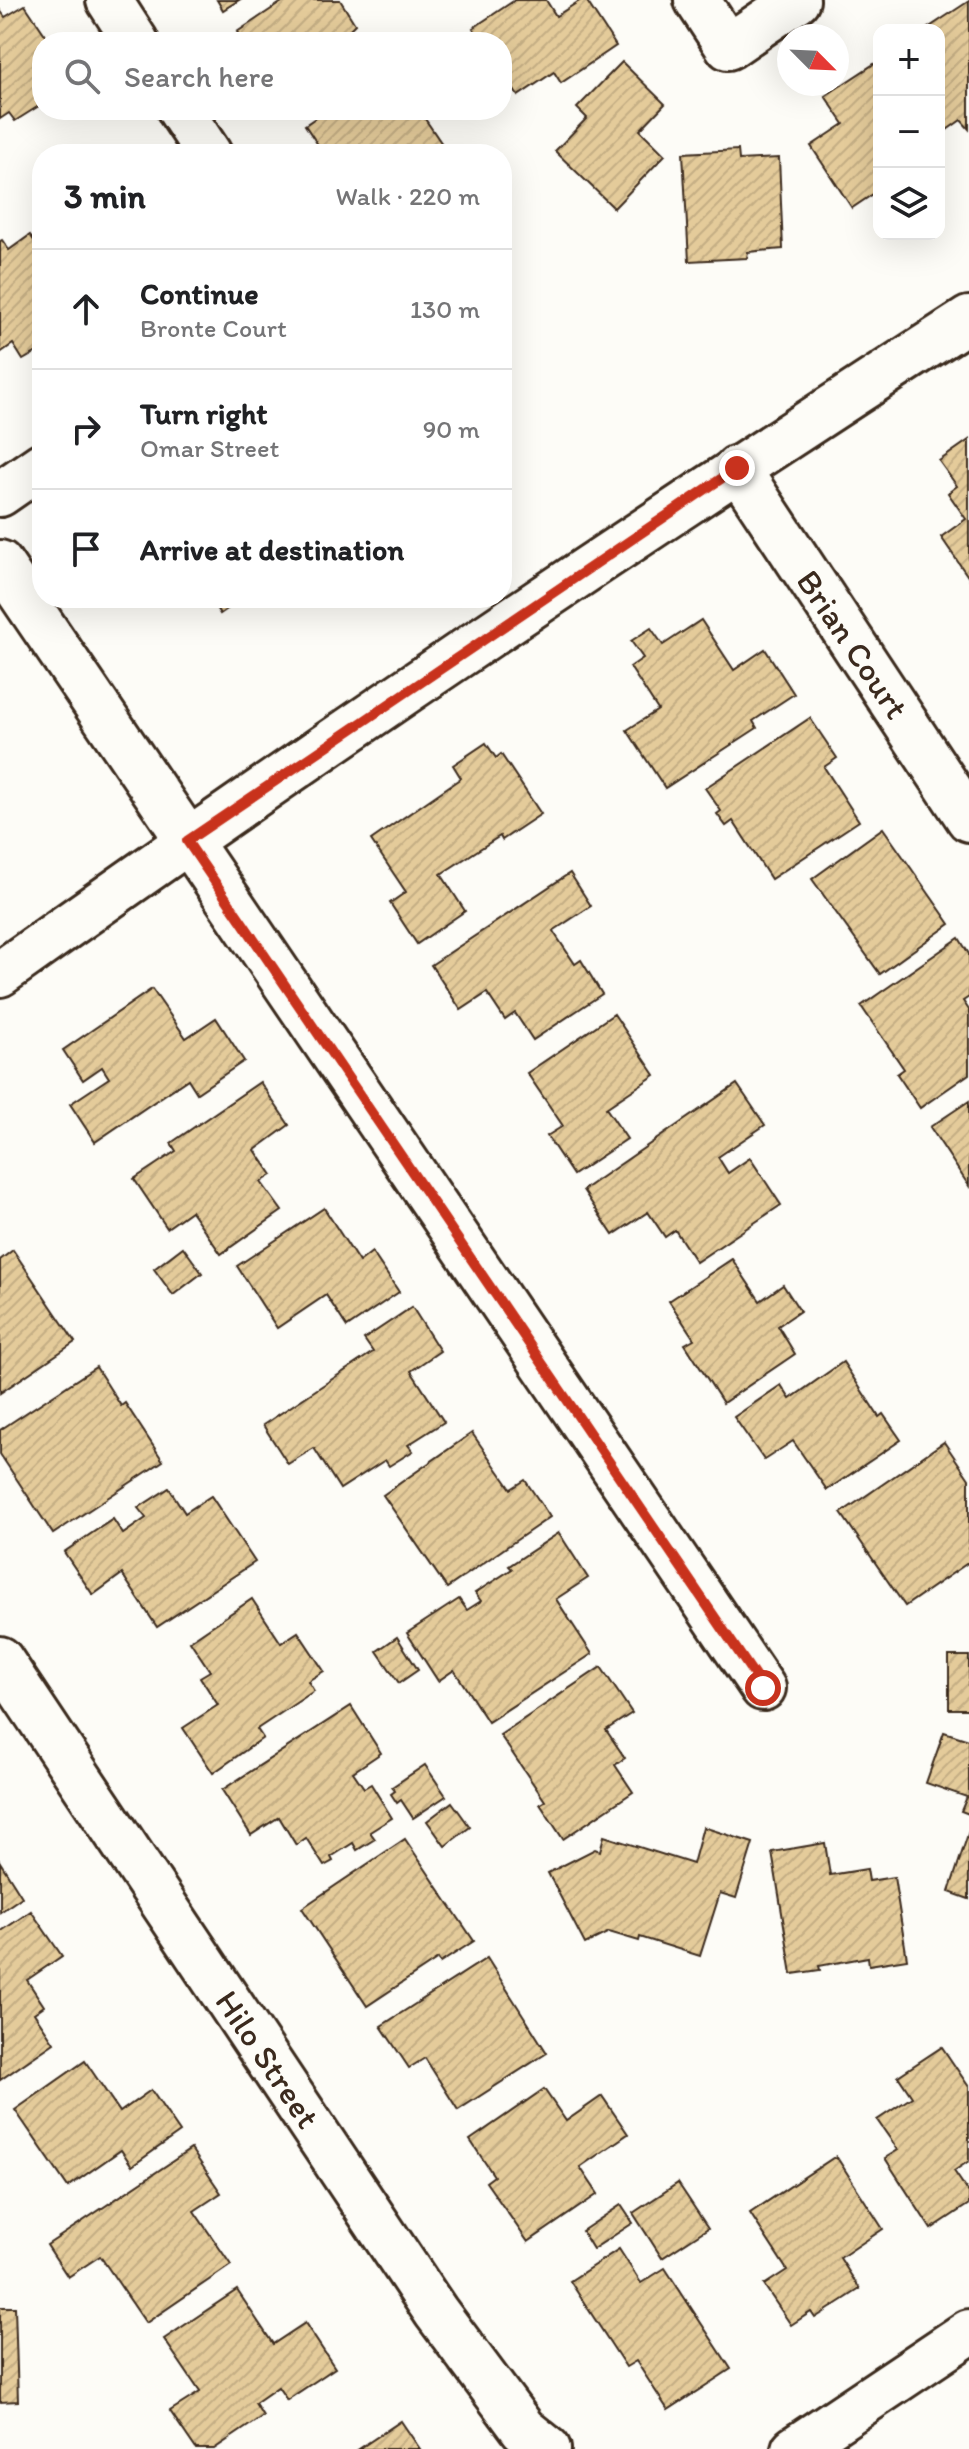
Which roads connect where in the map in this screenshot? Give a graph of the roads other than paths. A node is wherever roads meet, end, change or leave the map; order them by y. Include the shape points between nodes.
1 (109, 0) edge
2 (697, 0) edge
3 (797, 0) edge
4 (130, 32) edge
5 (187, 120) edge
6 (202, 144) edge
7 (969, 319) edge
8 (737, 468) junction
9 (32, 472) edge
10 (0, 494) edge
11 (0, 563) edge
12 (969, 819) edge
13 (187, 841) junction
14 (0, 974) edge
15 (0, 1659) edge
16 (763, 1688) dead end
17 (969, 2332) edge
18 (548, 2449) edge
19 (794, 2449) edge

1 - 4 street
2 - 3 street via 728,47
5 - 6 street
7 - 8 street
8 - 12 street, Brian Court
8 - 13 street
9 - 10 street
11 - 13 street
13 - 14 street
13 - 16 street
15 - 18 street, Hilo Street via 436,2312 523,2429
17 - 19 street

